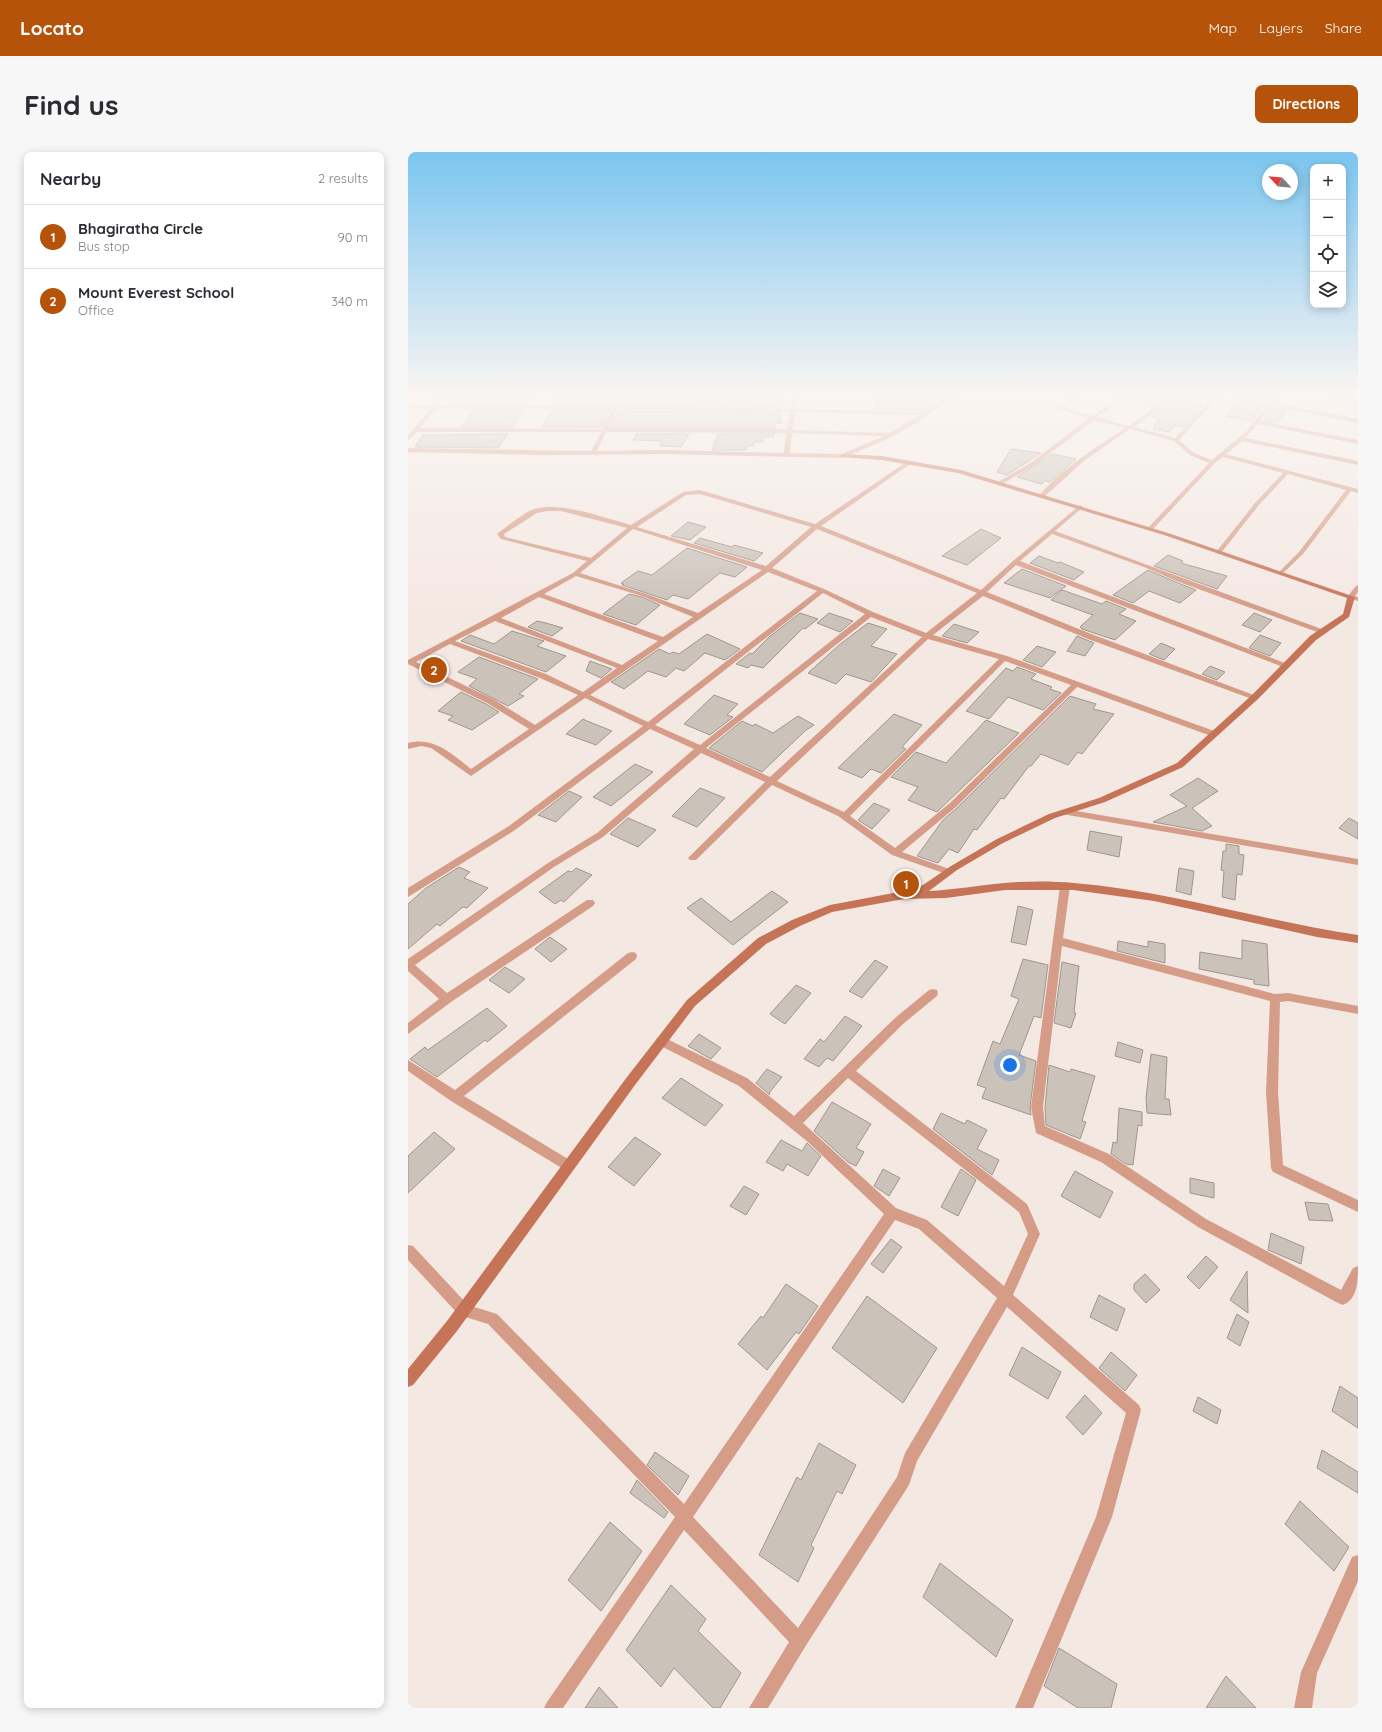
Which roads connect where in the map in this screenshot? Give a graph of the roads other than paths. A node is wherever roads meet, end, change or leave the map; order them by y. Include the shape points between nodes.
1 (905, 466) edge
2 (930, 466) edge
3 (1029, 466) edge
4 (1076, 466) edge
5 (1210, 466) edge
6 (1263, 466) edge
7 (1287, 472) junction
8 (1000, 483) junction
9 (1349, 489) junction
10 (1358, 491) edge
11 (1042, 496) junction
12 (1080, 508) junction
13 (816, 526) junction
14 (632, 527) junction
15 (1150, 529) junction
16 (1051, 532) junction
17 (1220, 552) junction
18 (592, 560) junction
19 (1016, 562) junction
20 (767, 569) junction
21 (1281, 573) junction
22 (574, 574) junction
23 (1358, 586) edge
24 (822, 590) junction
25 (984, 592) junction
26 (540, 595) junction
27 (1354, 598) edge
28 (870, 614) junction
29 (698, 616) junction
30 (495, 618) junction
31 (1323, 631) junction
32 (927, 636) junction
33 (663, 640) junction
34 (447, 641) junction
35 (1004, 658) junction
36 (1286, 665) junction
37 (623, 668) junction
38 (1076, 684) junction
39 (584, 696) junction
40 (1255, 696) junction
41 (648, 726) junction
42 (535, 728) junction
43 (1214, 734) junction
44 (408, 746) edge
45 (699, 750) junction
46 (770, 782) junction
47 (1064, 812) junction
48 (844, 817) junction
49 (895, 852) junction
50 (692, 858) dead end
51 (1358, 862) edge
52 (949, 872) junction
53 (1065, 886) junction
54 (408, 893) edge
55 (917, 894) junction
56 (590, 903) dead end
57 (1358, 939) edge
58 (1058, 941) junction
59 (632, 956) dead end
60 (408, 964) edge
61 (933, 993) dead end
62 (1275, 998) junction
63 (446, 999) junction
64 (1358, 1010) edge
65 (408, 1029) edge
66 (661, 1041) junction
67 (408, 1065) edge
68 (849, 1072) junction
69 (455, 1097) junction
70 (794, 1124) junction
71 (568, 1166) junction
72 (1358, 1206) edge
73 (892, 1213) junction
74 (408, 1251) edge
75 (1358, 1273) edge
76 (1005, 1298) junction
77 (464, 1310) junction
78 (408, 1380) edge
79 (683, 1518) junction
80 (1358, 1563) edge
81 (799, 1641) junction
82 (553, 1708) edge
83 (758, 1708) edge
84 (1024, 1708) edge
85 (1303, 1708) edge

1 - 13 street
2 - 8 street
3 - 8 street
4 - 11 street
5 - 15 street
6 - 7 street
7 - 9 street
7 - 17 street via 1257,504
8 - 11 street
9 - 10 street
9 - 21 street via 1302,553
11 - 12 street
12 - 15 street
12 - 16 street
13 - 14 street via 700,492 685,493
13 - 20 street
13 - 25 street
14 - 18 street
14 - 18 street via 548,509 535,511 500,534 503,538
14 - 20 street
15 - 17 street
16 - 19 street
16 - 31 street
17 - 21 street
18 - 22 street
19 - 25 street
19 - 36 street
20 - 24 street
20 - 29 street
21 - 27 street
22 - 26 street
22 - 29 street via 644,595
23 - 27 street
24 - 28 street
24 - 41 street
25 - 32 street
25 - 40 street via 1091,637
26 - 30 street
26 - 33 street
27 - 31 street via 1346,615
28 - 32 street
28 - 45 street
29 - 33 street
30 - 34 street
30 - 37 street
31 - 36 street
32 - 35 street
32 - 46 street
33 - 37 street
34 - 39 street via 543,676
34 - 42 street via 410,662 490,701
35 - 38 street
35 - 48 street
36 - 40 street
37 - 39 street
38 - 43 street
38 - 49 street via 953,805
39 - 41 street
39 - 42 street
40 - 43 street
41 - 45 street
41 - 54 street via 512,828
42 - 44 street via 471,773 452,758 430,746 421,743
43 - 47 street via 1180,765 1102,800
45 - 46 street
45 - 60 street via 600,835 551,865
46 - 48 street
46 - 50 street
47 - 51 street
47 - 52 street via 1000,841
48 - 49 street
49 - 52 street
52 - 55 street
53 - 55 street via 1005,886 946,894
53 - 57 street via 1154,897 1317,933
53 - 58 street
55 - 66 street via 830,909 796,922 762,941 691,1003
56 - 63 street
58 - 62 street
58 - 75 street via 1038,1107 1040,1129 1105,1158 1202,1222 1343,1298
59 - 69 street
60 - 63 street
61 - 68 street via 899,1021
62 - 64 street via 1288,997
62 - 72 street via 1272,1092 1277,1168
63 - 65 street
66 - 70 street via 743,1082
66 - 71 street
67 - 69 street
68 - 70 street
68 - 76 street via 1023,1208 1034,1234
69 - 71 street
70 - 73 street
71 - 77 street
73 - 76 street via 923,1224
73 - 79 street
74 - 77 street
76 - 81 street via 910,1458 904,1480
76 - 84 street via 1134,1410 1104,1517
77 - 78 street
77 - 79 street via 492,1319 684,1515
79 - 81 street
79 - 82 street
80 - 85 street via 1309,1672
81 - 83 street

